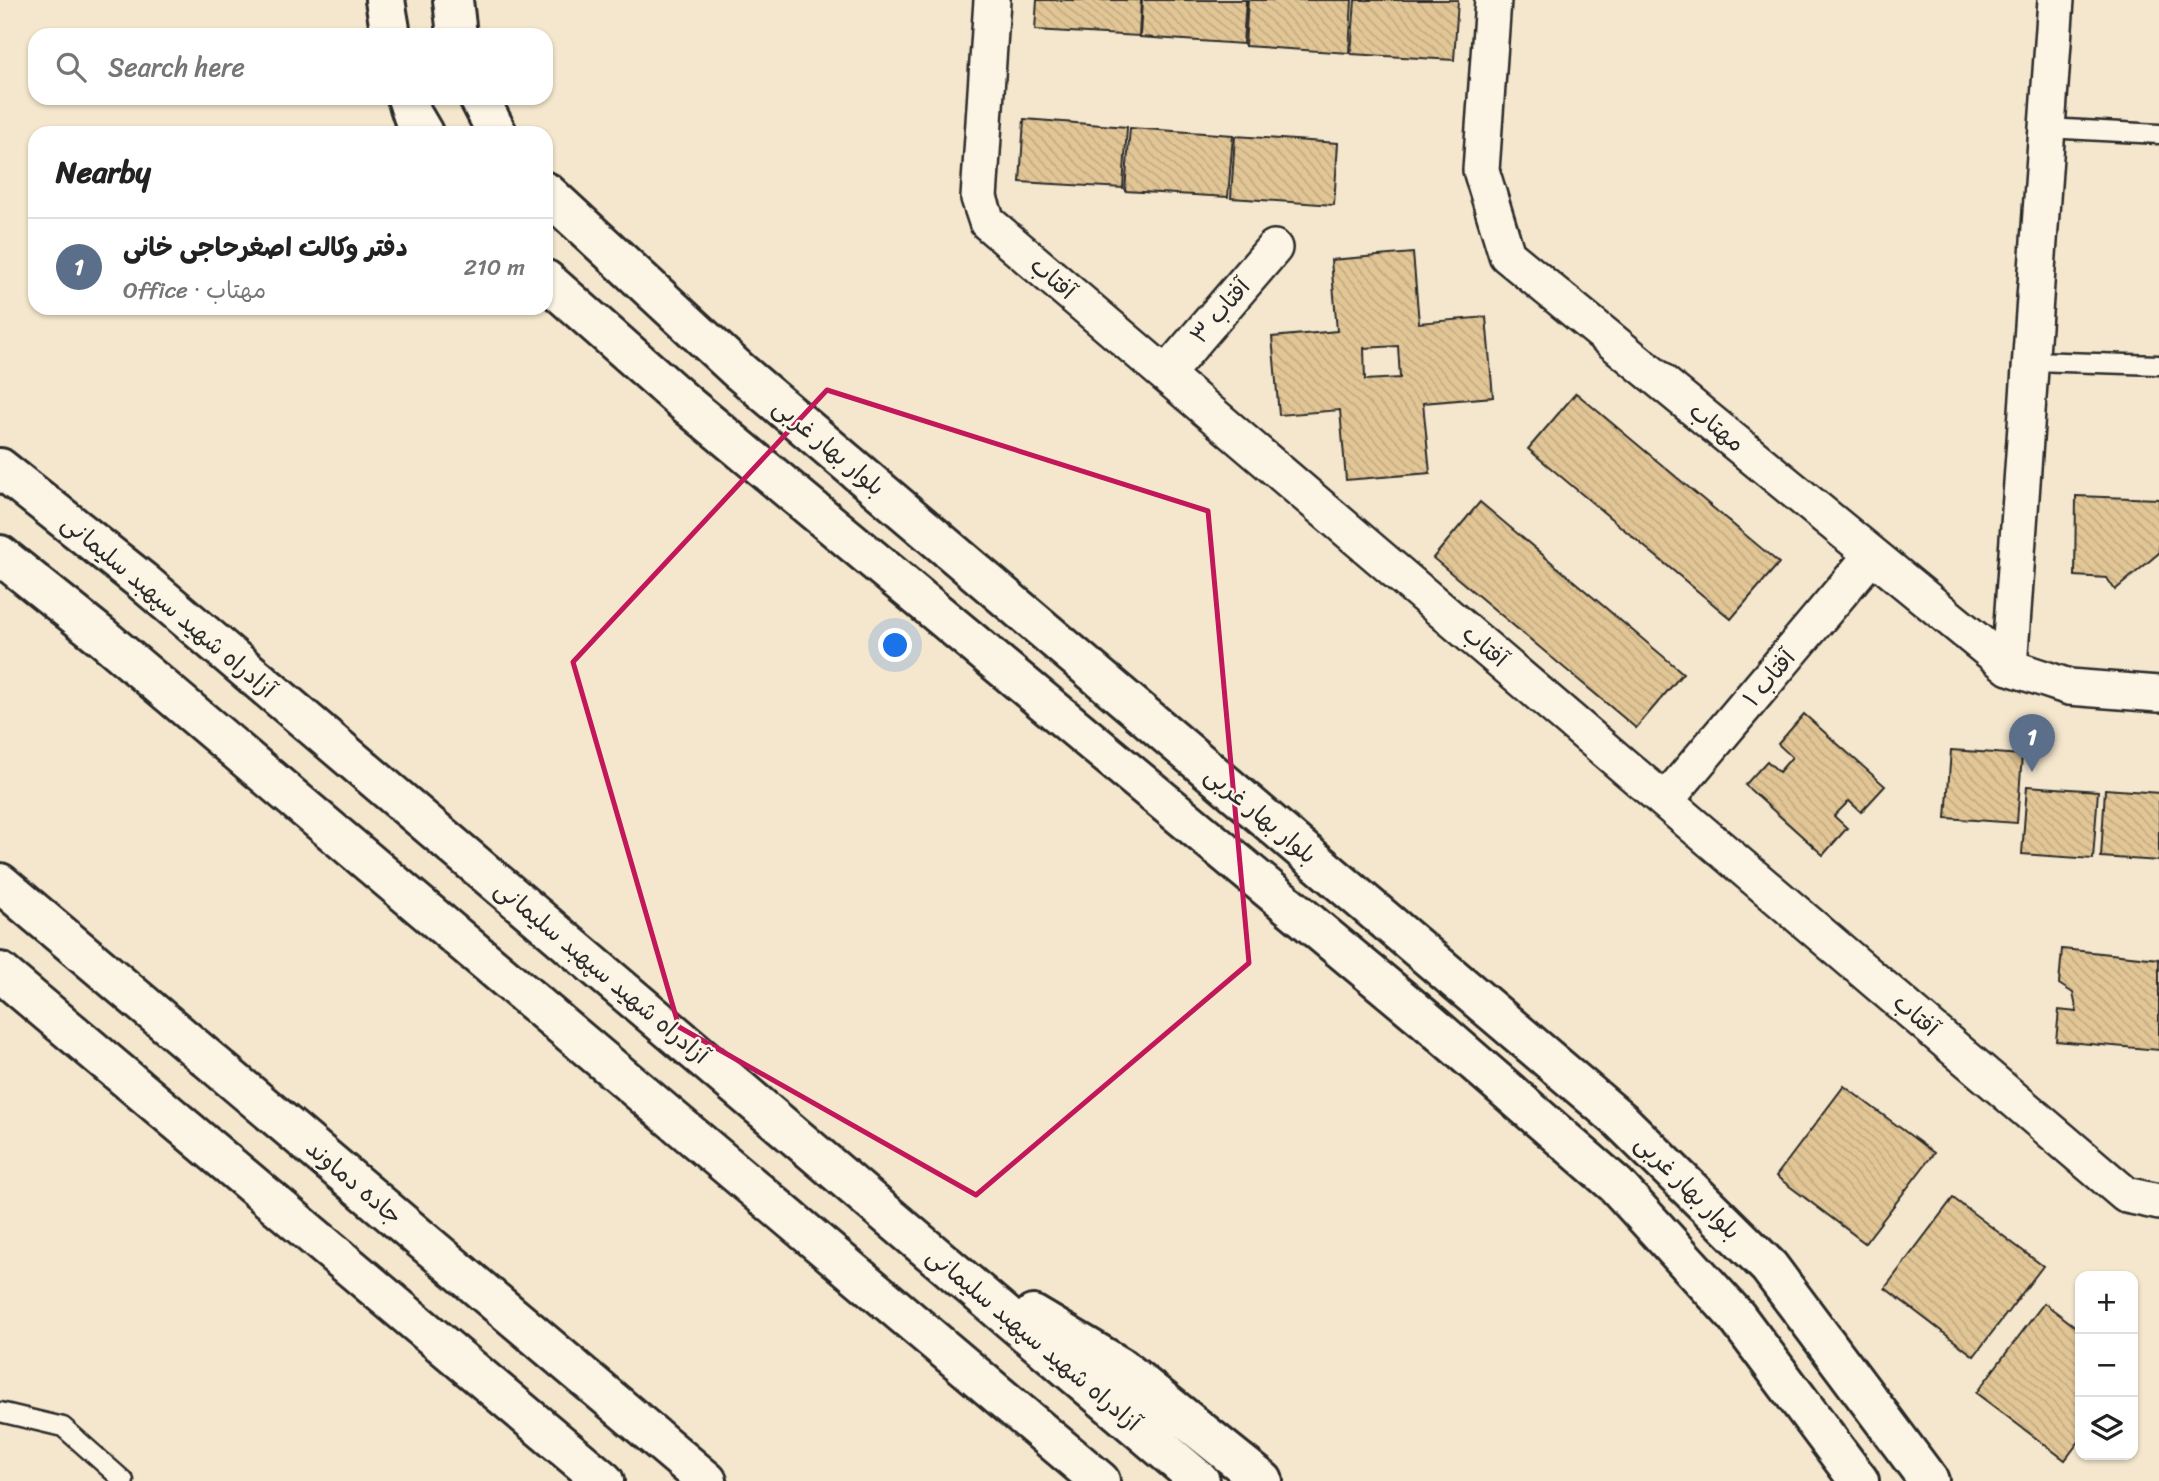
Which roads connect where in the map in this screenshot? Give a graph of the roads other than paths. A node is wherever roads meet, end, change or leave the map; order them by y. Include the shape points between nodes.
1 (385, 0) edge
2 (453, 0) edge
3 (992, 0) edge
4 (1493, 0) edge
5 (2056, 0) edge
6 (390, 28) edge
7 (456, 28) edge
8 (409, 105) edge
9 (483, 105) edge
10 (419, 126) edge
11 (494, 126) edge
12 (2046, 128) junction
13 (2159, 134) edge
14 (553, 198) edge
15 (1274, 248) dead end
16 (553, 285) edge
17 (2032, 361) junction
18 (2159, 365) edge
19 (1166, 374) junction
20 (0, 468) edge
21 (0, 555) edge
22 (1872, 555) junction
23 (2009, 667) junction
24 (2159, 694) edge
25 (1665, 801) junction
26 (0, 883) edge
27 (0, 972) edge
28 (2159, 1202) edge
29 (939, 1258) junction
30 (0, 1412) edge
31 (124, 1481) edge
32 (604, 1481) edge
33 (707, 1481) edge
34 (1100, 1481) edge
35 (1200, 1481) edge
36 (1263, 1481) edge
37 (1859, 1481) edge
38 (1928, 1481) edge

1 - 6 main road
2 - 7 main road
3 - 19 street, آفتاب via 979,198 988,222
4 - 22 street, مهتاب via 1481,170 1507,255
5 - 12 street
8 - 10 main road
9 - 11 main road
12 - 13 lane
12 - 17 street
14 - 38 main road, بلوار بهار غربی via 738,370 1620,1120 1769,1267
15 - 19 street, آفتاب ۳
16 - 37 main road, بلوار بهار غربی via 685,403 1425,1019 1616,1185 1736,1316
17 - 18 lane
17 - 23 street
19 - 25 street, آفتاب
20 - 29 main road, آزادراه شهید سپهبد سلیمانی via 152,590
21 - 34 main road
22 - 23 street, مهتاب
22 - 25 street, آفتاب ۱
23 - 24 street, مهتاب via 2069,687
25 - 28 street, آفتاب via 2126,1195
26 - 33 main road, جاده دماوند
27 - 32 main road
29 - 35 main road, آزادراه شهید سپهبد سلیمانی
29 - 36 main road via 1122,1368
30 - 31 lane via 63,1427

